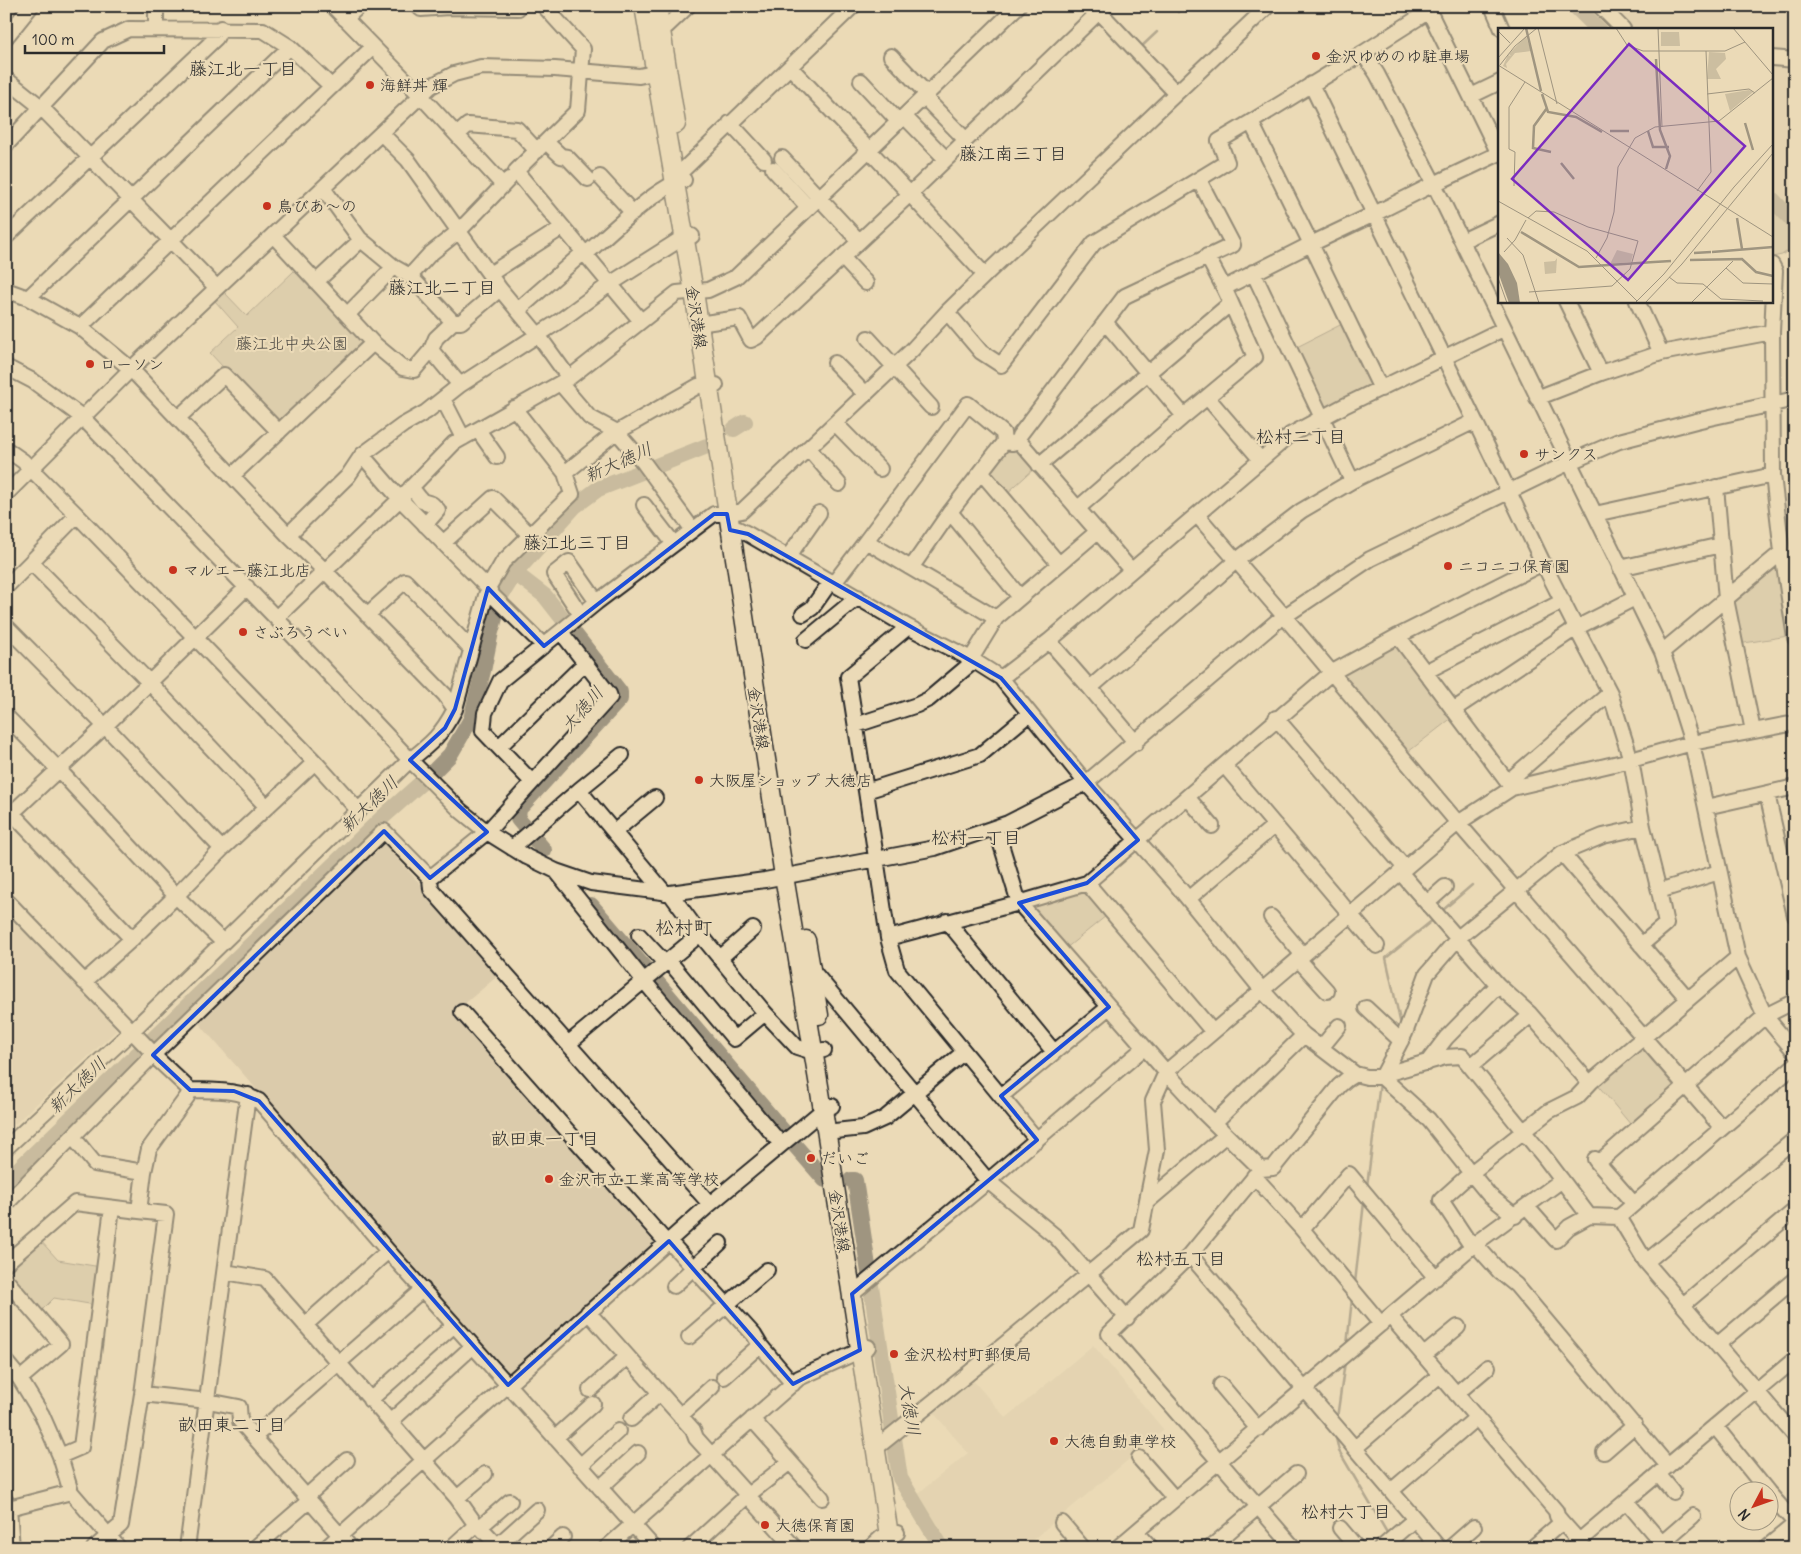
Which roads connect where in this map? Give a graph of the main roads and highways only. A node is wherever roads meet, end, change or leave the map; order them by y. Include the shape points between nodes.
1 (644, 6) edge
2 (657, 6) edge
3 (661, 72) junction
4 (788, 875) junction
5 (818, 1051) junction
6 (827, 1108) junction
7 (863, 1286) junction
8 (894, 1541) edge

1 - 3 main road, 金沢港線
2 - 3 main road, 金沢港線
3 - 4 main road, 金沢港線 via 681,177
4 - 5 main road, 金沢港線
4 - 5 main road, 金沢港線 via 812,970
5 - 6 main road, 金沢港線
6 - 7 main road, 金沢港線
6 - 7 main road, 金沢港線 via 835,1131
7 - 8 main road, 金沢港線 via 864,1349 887,1440

